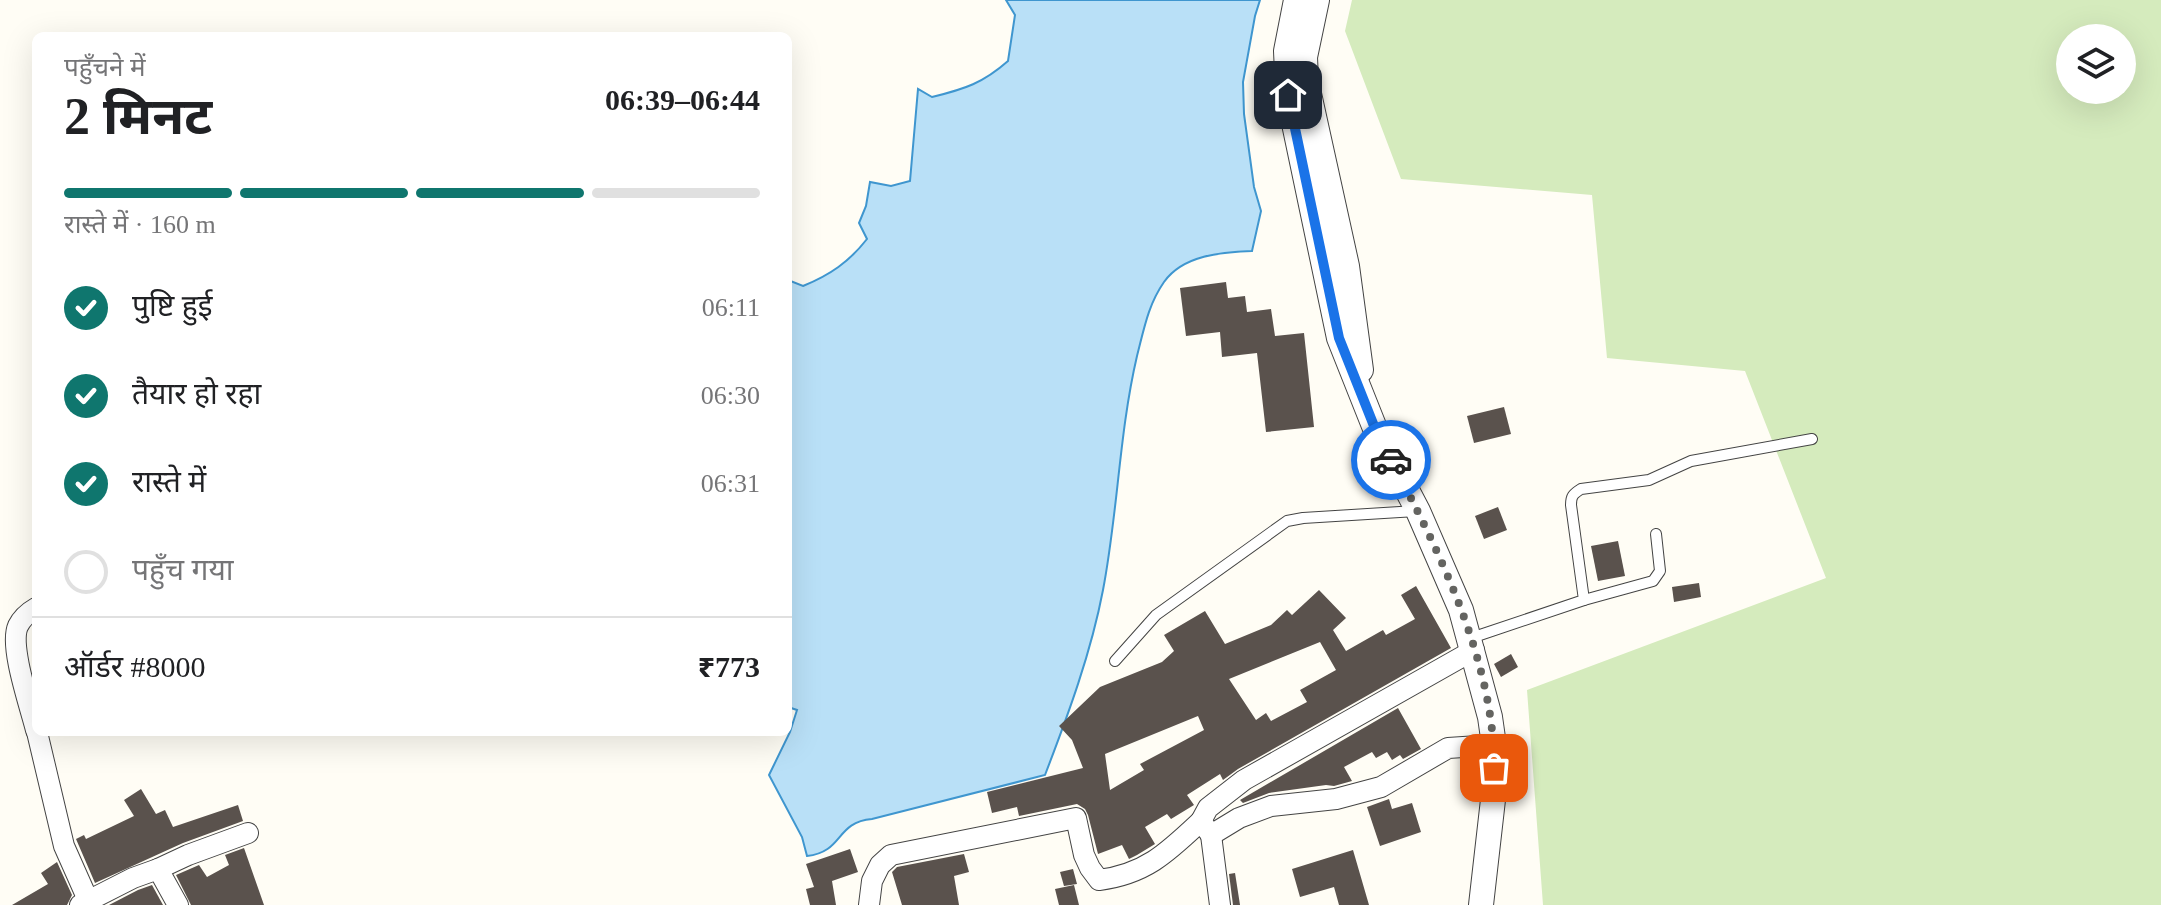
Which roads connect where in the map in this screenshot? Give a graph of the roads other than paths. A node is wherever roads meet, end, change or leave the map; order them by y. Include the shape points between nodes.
1 (1296, 0) edge
2 (1317, 0) edge
3 (1367, 408) junction
4 (1812, 439) dead end
5 (1418, 511) junction
6 (1656, 534) dead end
7 (1584, 600) junction
8 (32, 610) edge
9 (1472, 644) junction
10 (1115, 661) dead end
11 (32, 714) edge
12 (37, 736) edge
13 (1494, 745) junction
14 (1206, 828) junction
15 (248, 833) dead end
16 (158, 869) junction
17 (84, 903) edge
18 (178, 905) edge
19 (869, 905) edge
20 (1220, 905) edge
21 (1481, 905) edge

1 - 3 street via 1286,51 1288,95 1339,338
2 - 3 street via 1305,57 1306,80 1347,266
3 - 5 street
4 - 7 lane via 1691,461 1660,477 1574,493 1571,505
5 - 9 street
5 - 10 lane via 1287,521 1156,615
6 - 7 lane via 1660,571 1653,581
7 - 9 lane
8 - 11 street via 18,625 15,641
9 - 13 street
9 - 14 street via 1244,780 1208,808
12 - 17 street
13 - 14 street via 1448,748 1381,787 1336,799 1271,806
13 - 21 street
14 - 19 street via 1140,870 1099,880 1090,868 1076,818 919,848 891,855 880,865
14 - 20 street
15 - 16 street
16 - 17 street
16 - 18 street

